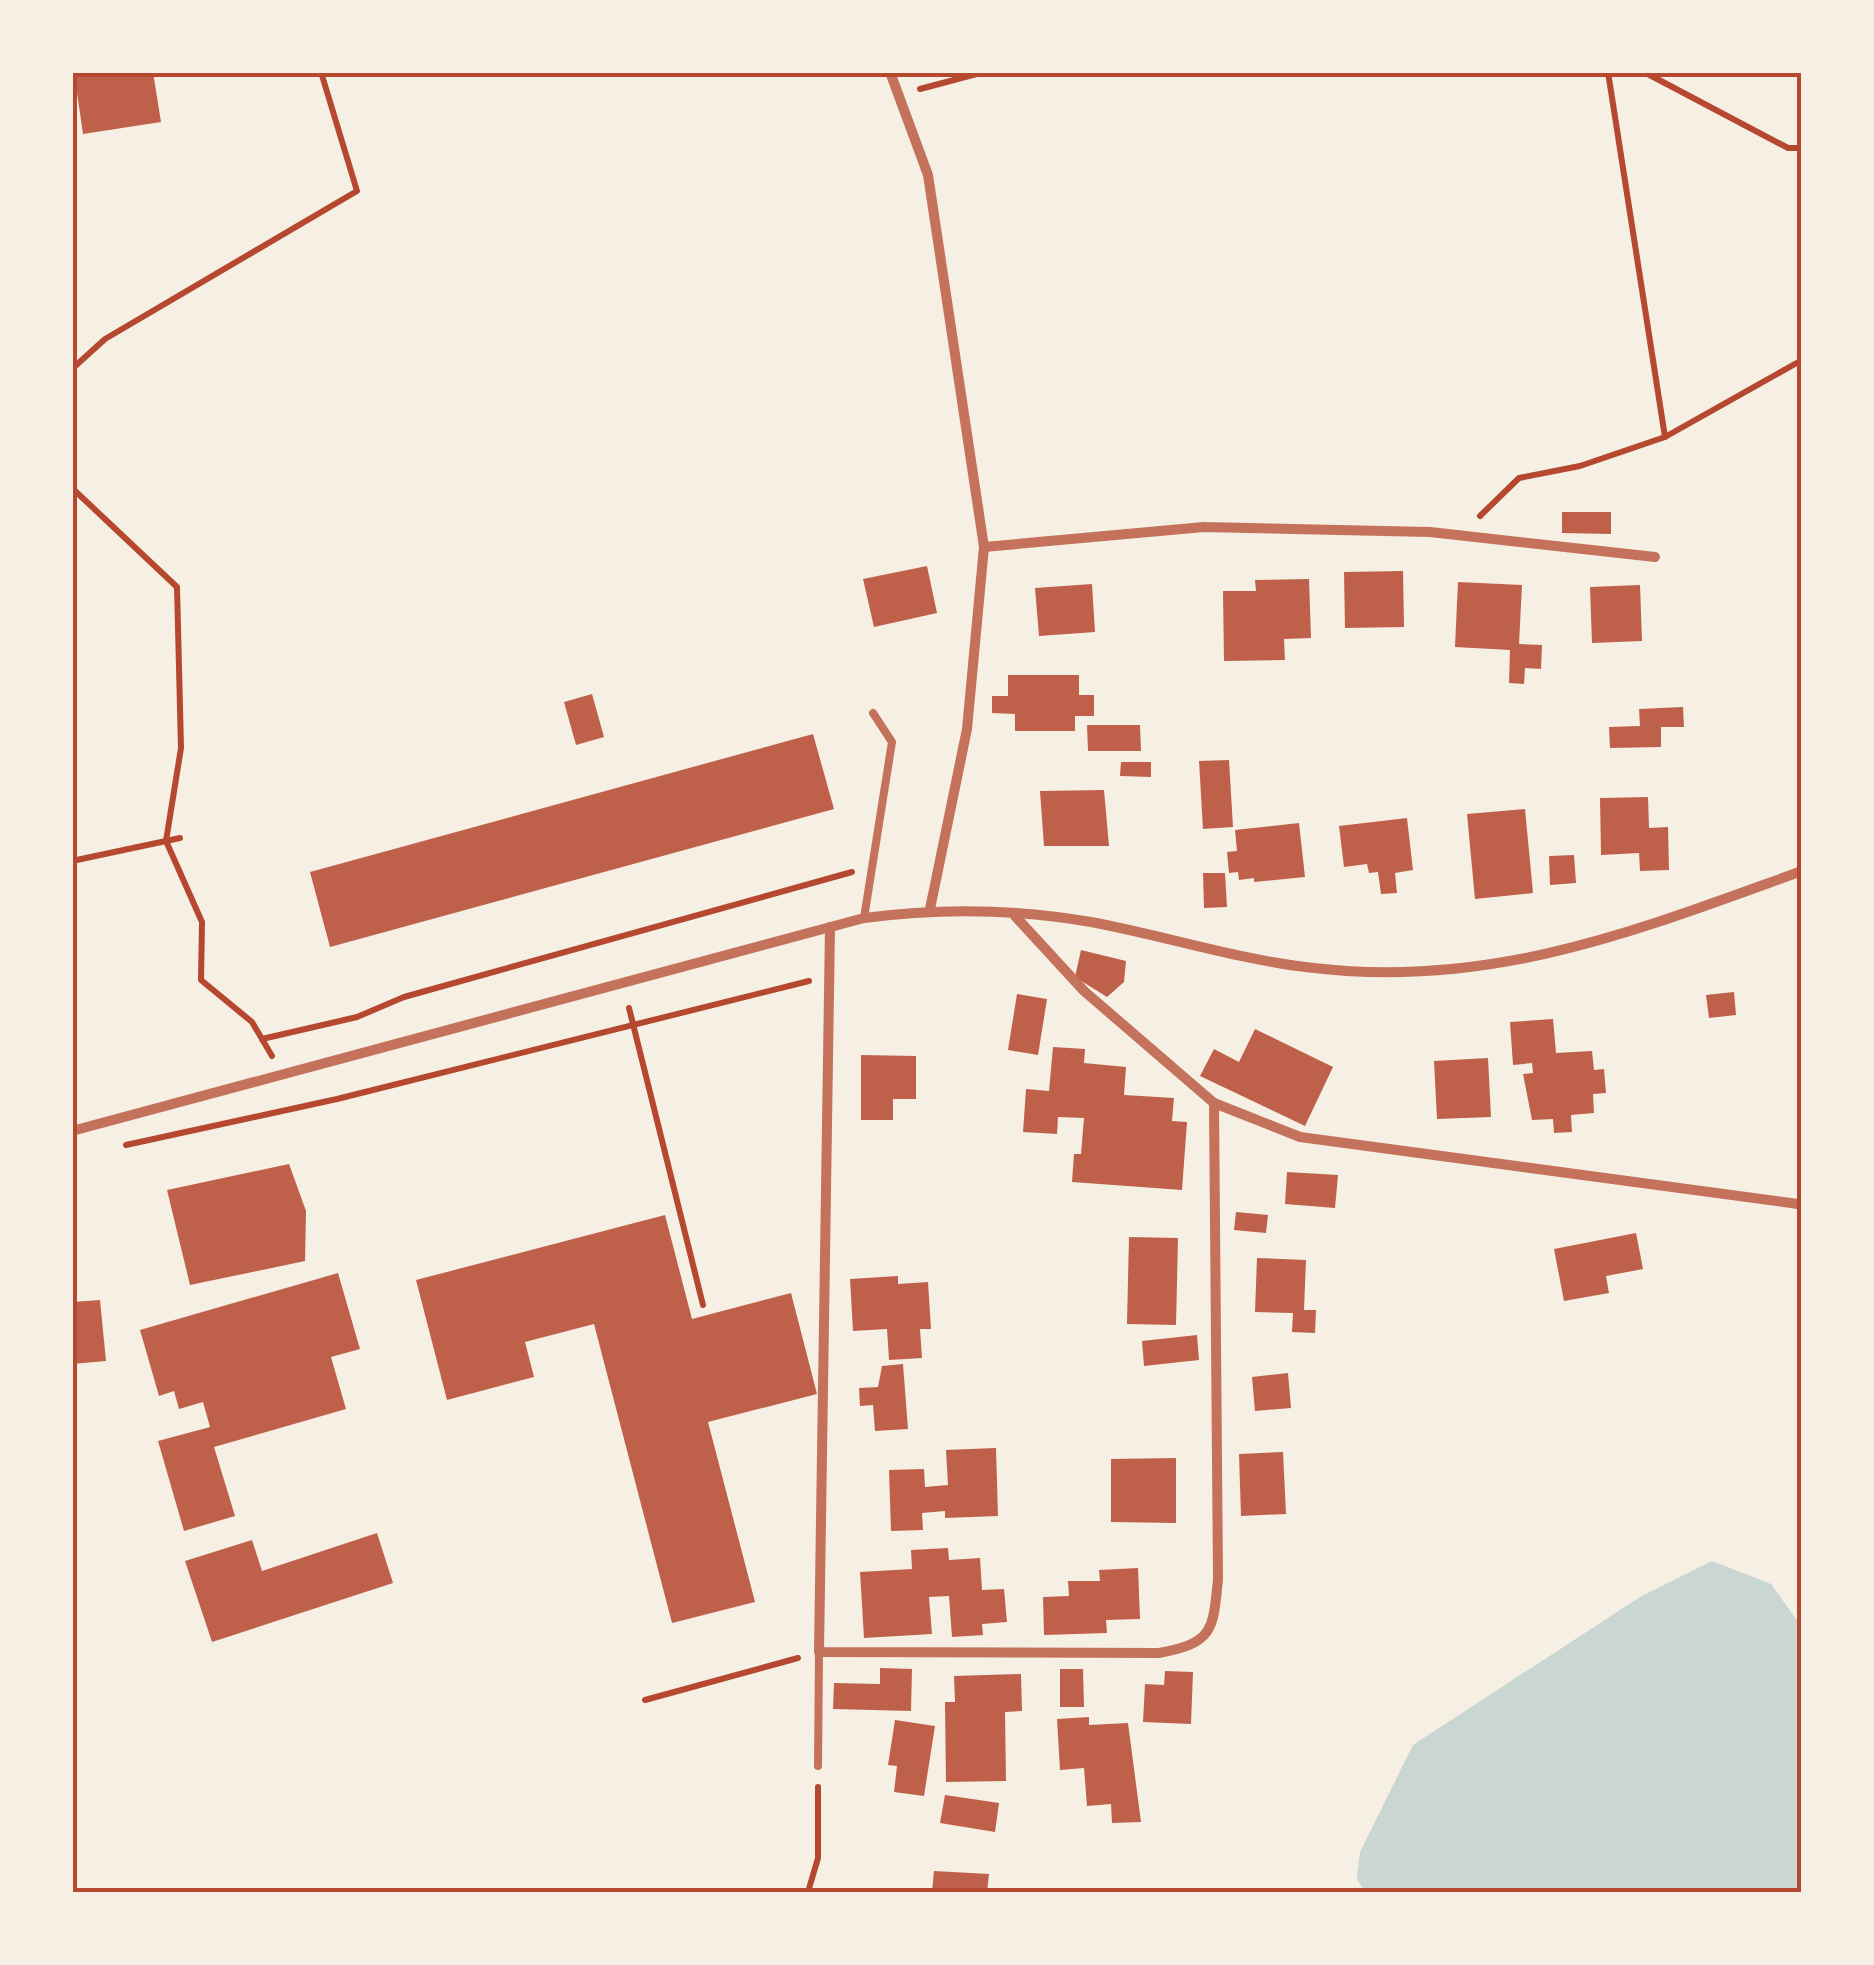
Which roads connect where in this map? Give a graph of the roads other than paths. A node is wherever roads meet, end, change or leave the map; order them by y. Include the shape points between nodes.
1 (890, 72) edge
2 (984, 547) junction
3 (1654, 557) dead end
4 (873, 713) dead end
5 (1802, 871) edge
6 (930, 909) junction
7 (1014, 915) junction
8 (864, 918) junction
9 (830, 927) junction
10 (1214, 1103) junction
11 (72, 1131) edge
12 (1798, 1204) dead end
13 (818, 1652) junction
14 (818, 1766) road end

1 - 2 street via 928,176
2 - 3 street via 1204,526 1460,535
2 - 6 street via 967,729
4 - 8 lane via 892,742
5 - 7 street via 1560,954 1390,973 1315,968 1087,922
6 - 7 street
6 - 8 street
7 - 10 street via 1084,991
8 - 9 street
9 - 11 street
9 - 13 street
10 - 12 street via 1300,1138
10 - 13 street via 1214,1622 1192,1646 1159,1653
13 - 14 lane

